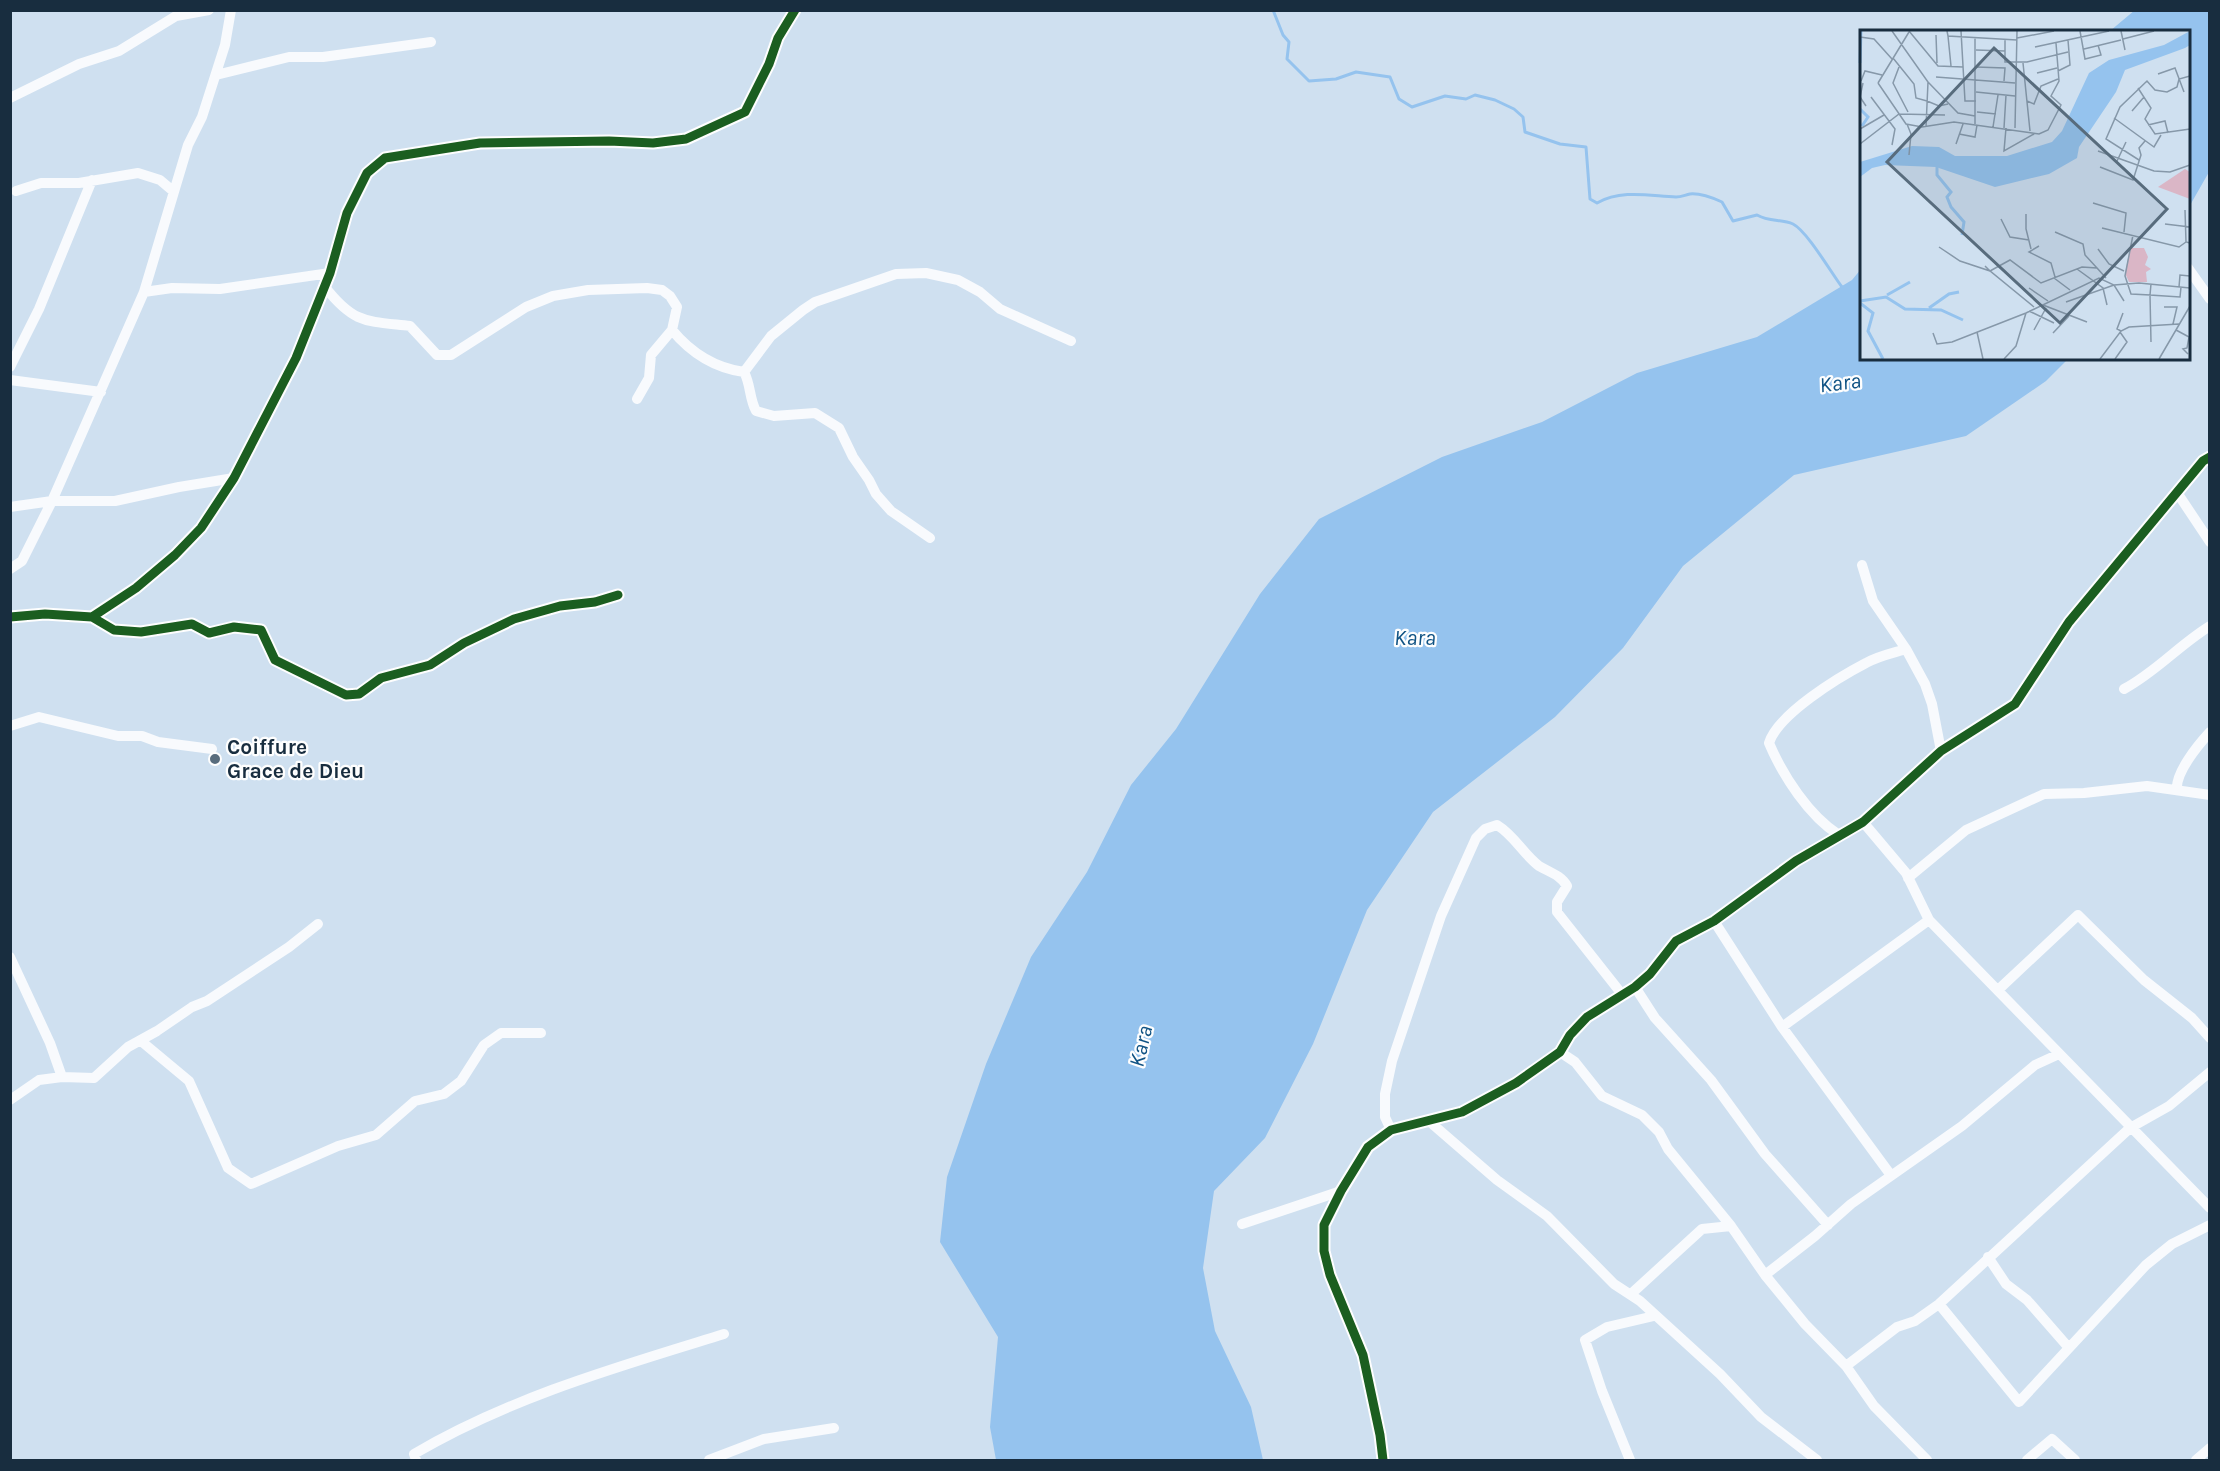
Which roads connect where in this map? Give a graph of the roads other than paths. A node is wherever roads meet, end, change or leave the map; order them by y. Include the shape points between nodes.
1 (209, 10) edge
2 (795, 10) edge
3 (191, 11) edge
4 (230, 11) edge
5 (431, 42) dead end
6 (216, 75) junction
7 (10, 99) edge
8 (92, 180) junction
9 (16, 191) dead end
10 (173, 191) junction
11 (2190, 271) edge
12 (330, 273) junction
13 (325, 287) junction
14 (144, 292) junction
15 (2210, 299) edge
16 (672, 330) junction
17 (1071, 341) dead end
18 (10, 367) edge
19 (744, 372) junction
20 (10, 380) edge
21 (101, 392) junction
22 (638, 399) dead end
23 (2210, 457) edge
24 (234, 478) junction
25 (2178, 494) junction
26 (52, 501) junction
27 (10, 507) edge
28 (930, 538) dead end
29 (2210, 542) edge
30 (1862, 565) dead end
31 (10, 569) edge
32 (618, 595) dead end
33 (10, 617) edge
34 (92, 617) junction
35 (2210, 626) edge
36 (1906, 649) junction
37 (2124, 689) dead end
38 (10, 726) edge
39 (2210, 732) edge
40 (212, 749) dead end
41 (1941, 751) junction
42 (2177, 790) junction
43 (2210, 795) edge
44 (1863, 822) junction
45 (1839, 835) junction
46 (1908, 878) junction
47 (1929, 920) junction
48 (1714, 921) junction
49 (318, 924) dead end
50 (10, 957) edge
51 (1635, 987) junction
52 (1998, 990) junction
53 (1622, 993) junction
54 (1782, 1027) junction
55 (541, 1033) dead end
56 (2210, 1038) edge
57 (141, 1041) junction
58 (1560, 1052) junction
59 (2059, 1054) junction
60 (2210, 1072) edge
61 (62, 1077) junction
62 (10, 1100) edge
63 (1430, 1122) junction
64 (2130, 1128) junction
65 (1391, 1131) junction
66 (1890, 1174) junction
67 (1341, 1191) junction
68 (2210, 1208) edge
69 (1242, 1224) dead end
70 (1828, 1225) junction
71 (2210, 1225) edge
72 (1731, 1227) junction
73 (1988, 1257) junction
74 (1765, 1275) junction
75 (1630, 1294) junction
76 (1939, 1304) junction
77 (1654, 1316) junction
78 (724, 1334) dead end
79 (2069, 1348) junction
80 (1846, 1366) junction
81 (834, 1428) dead end
82 (2210, 1448) edge
83 (416, 1461) edge
84 (709, 1461) edge
85 (1383, 1461) edge
86 (1630, 1461) edge
87 (1816, 1461) edge
88 (1927, 1461) edge
89 (2027, 1461) edge
90 (2075, 1461) edge
91 (2196, 1461) edge

1 - 3 street via 198,14
2 - 12 street via 745,112 686,139 653,143 480,143 385,158 367,173 347,213
3 - 7 street via 118,51 79,64
4 - 6 street
5 - 6 street via 323,57 289,57
6 - 10 street
8 - 9 street via 41,183
8 - 10 street via 138,173 160,180
8 - 18 street via 39,309
10 - 14 street
11 - 15 street
12 - 13 street
12 - 14 street via 220,289
13 - 16 street via 351,315 372,322 411,326 437,355 451,355 526,307 554,296 588,290 662,290 677,307
13 - 24 street via 296,358
14 - 21 street
16 - 19 street via 684,345 706,360
16 - 22 street via 651,355 649,378
17 - 19 street via 1000,309 958,280 926,273 896,274 815,302 771,336
19 - 28 street via 756,411 774,416 815,413 839,428 876,494 891,511
20 - 21 street
21 - 26 street
23 - 25 street via 2203,460
24 - 26 street via 115,501
24 - 34 street via 201,528 175,555 136,588
25 - 29 street
25 - 41 street via 2069,622 2014,704
26 - 27 street
26 - 31 street via 22,561
30 - 36 street via 1873,601
32 - 34 street via 514,619 430,665 381,678 359,694 346,695 275,660 261,630 234,627 209,633 192,624 141,632 114,630
33 - 34 street
35 - 37 street via 2151,673
36 - 41 street via 1932,704
36 - 45 street via 1867,662 1787,718 1772,734 1769,743 1780,763 1819,820
38 - 40 street via 39,717 118,736 142,736
39 - 42 street via 2187,762
41 - 44 street
42 - 43 street
42 - 46 street via 2147,786 2044,794 1966,830
44 - 45 street
44 - 46 street
45 - 48 street
46 - 47 street
47 - 52 street
47 - 54 street
48 - 51 street via 1676,941
48 - 54 street
49 - 57 street via 207,1002 192,1007
50 - 61 street
51 - 53 street
51 - 70 street via 1655,1018 1711,1080 1765,1154
52 - 56 street via 2078,915
52 - 59 street
53 - 58 street via 1587,1017
53 - 65 street via 1557,912 1557,902 1567,886 1563,879 1525,853 1510,833 1497,825 1485,829 1476,838 1452,886 1392,1061 1385,1094 1385,1117
54 - 66 street
55 - 57 street via 501,1033 484,1045 461,1081 444,1094 415,1101 376,1135 338,1146 251,1184 228,1168 189,1081
57 - 61 street via 128,1047 94,1078
58 - 63 street via 1485,1100
58 - 72 street via 1575,1062 1602,1096 1642,1115 1659,1132 1668,1149
59 - 64 street
59 - 66 street via 2036,1065 1962,1126
60 - 64 street via 2169,1106
61 - 62 street via 39,1080
63 - 65 street
63 - 75 street via 1497,1180 1547,1216 1614,1284
64 - 68 street
64 - 73 street
65 - 67 street via 1368,1147
66 - 70 street
67 - 69 street
67 - 85 street via 1324,1225 1324,1251 1363,1354
70 - 74 street
71 - 79 street via 2172,1244 2146,1265
72 - 74 street
72 - 75 street via 1702,1229
73 - 76 street
73 - 79 street via 2006,1284 2027,1300
74 - 80 street
75 - 77 street
76 - 79 street via 2019,1402
76 - 80 street via 1915,1321 1897,1327
77 - 86 street via 1608,1328 1585,1340
77 - 87 street via 1720,1374 1761,1417
78 - 83 street via 564,1383 477,1419 414,1454
80 - 88 street via 1874,1406
81 - 84 street via 764,1439
82 - 91 street
89 - 90 street via 2052,1439

